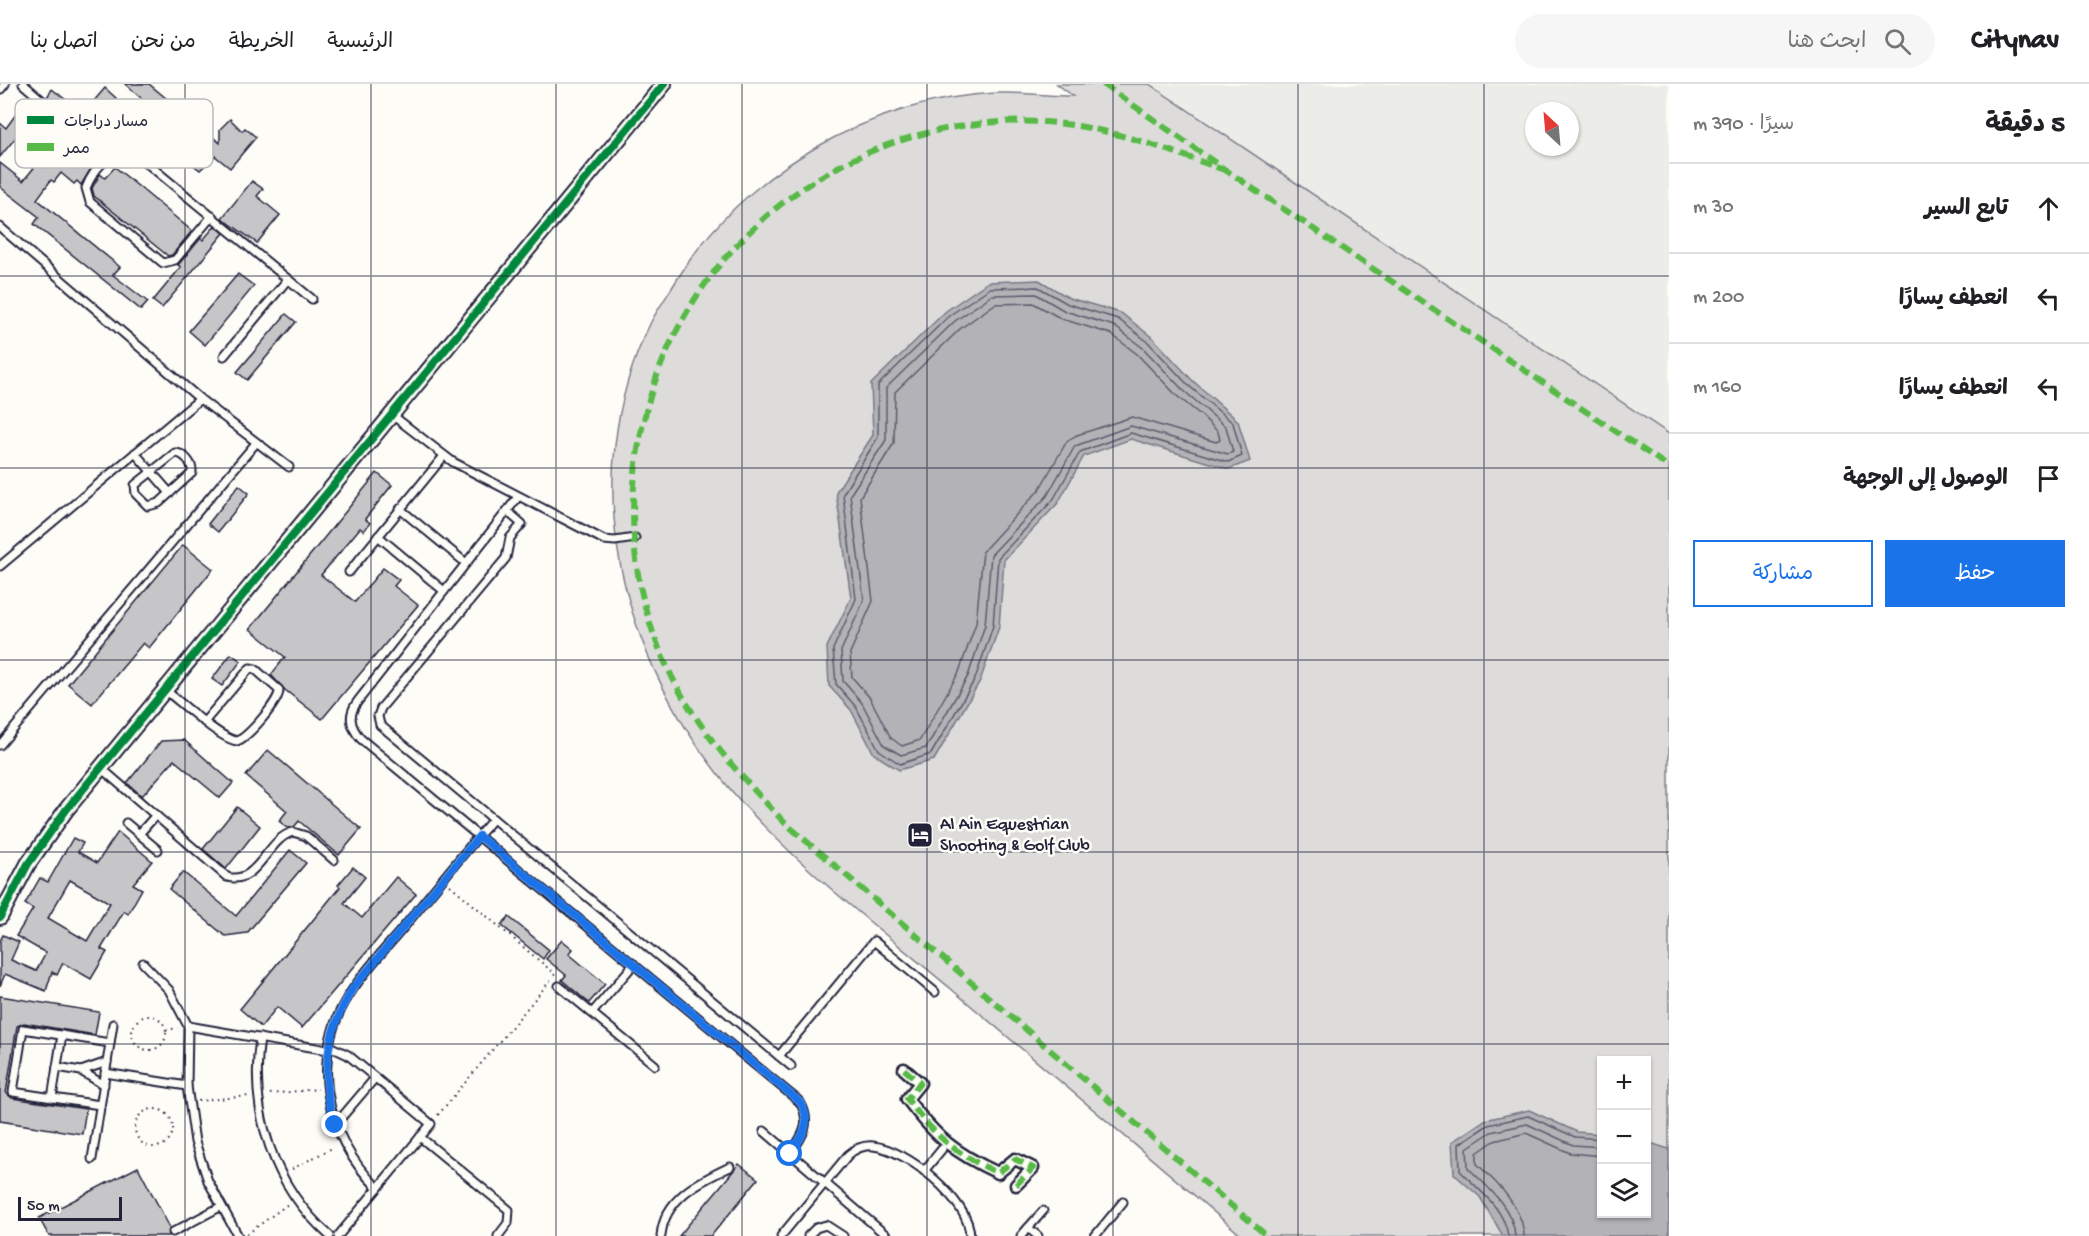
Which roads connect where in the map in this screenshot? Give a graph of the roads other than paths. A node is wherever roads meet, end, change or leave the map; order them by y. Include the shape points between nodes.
1 (5, 84) edge
2 (23, 84) edge
3 (664, 84) edge
4 (0, 90) edge
5 (40, 99) edge
6 (101, 168) edge
7 (153, 168) edge
8 (212, 216) junction
9 (0, 227) edge
10 (288, 279) junction
11 (312, 299) dead end
12 (224, 356) dead end
13 (200, 399) junction
14 (392, 415) junction
15 (255, 443) junction
16 (135, 453) junction
17 (444, 456) junction
18 (289, 467) dead end
19 (151, 471) junction
20 (170, 493) junction
21 (518, 497) junction
22 (400, 509) junction
23 (507, 511) junction
24 (378, 536) junction
25 (634, 538) dead end
26 (466, 564) junction
27 (0, 566) edge
28 (349, 572) dead end
29 (444, 591) junction
30 (165, 690) junction
31 (206, 721) junction
32 (0, 746) edge
33 (101, 768) junction
34 (156, 815) junction
35 (493, 819) junction
36 (126, 823) dead end
37 (139, 834) junction
38 (479, 836) junction
39 (158, 850) dead end
40 (334, 860) dead end
41 (0, 917) edge
42 (143, 963) dead end
43 (634, 964) junction
44 (559, 986) dead end
45 (935, 992) dead end
46 (592, 1013) junction
47 (113, 1024) dead end
48 (188, 1026) junction
49 (62, 1035) junction
50 (260, 1038) junction
51 (110, 1043) junction
52 (329, 1048) junction
53 (779, 1056) junction
54 (107, 1062) junction
55 (655, 1065) dead end
56 (791, 1066) dead end
57 (57, 1067) junction
58 (904, 1069) dead end
59 (81, 1071) junction
60 (105, 1073) junction
61 (375, 1078) junction
62 (104, 1085) junction
63 (187, 1086) junction
64 (52, 1098) junction
65 (100, 1105) junction
66 (335, 1125) junction
67 (764, 1131) dead end
68 (420, 1137) junction
69 (946, 1144) junction
70 (790, 1154) junction
71 (92, 1159) dead end
72 (730, 1167) dead end
73 (924, 1171) junction
74 (824, 1183) junction
75 (1016, 1185) dead end
76 (378, 1188) junction
77 (1123, 1202) dead end
78 (220, 1207) junction
79 (1043, 1211) dead end
80 (1028, 1228) junction
81 (173, 1232) dead end
82 (238, 1236) edge
83 (330, 1236) edge
84 (338, 1236) edge
85 (498, 1236) edge
86 (661, 1236) edge
87 (781, 1236) edge
88 (808, 1236) edge
89 (843, 1236) edge
90 (887, 1236) edge
91 (970, 1236) edge
92 (1021, 1236) edge
93 (1038, 1236) edge
94 (1095, 1236) edge

1 - 4 lane
2 - 5 lane
3 - 14 street
6 - 8 lane via 88,183 87,198 159,261 174,260
7 - 8 lane
8 - 10 lane
9 - 13 lane
10 - 11 lane
10 - 12 lane
13 - 15 lane
13 - 16 lane
14 - 17 lane
14 - 30 street
15 - 18 lane
15 - 32 lane
16 - 19 lane
16 - 27 lane
17 - 21 lane
17 - 22 lane
19 - 20 lane
19 - 20 lane via 134,488 145,504 155,505
19 - 20 lane via 171,454 183,455 191,464 192,473
21 - 23 lane
21 - 25 lane via 604,540
22 - 24 lane
22 - 26 lane
23 - 26 lane
23 - 35 lane via 522,524 510,538 506,558 378,716 383,728
24 - 28 lane
24 - 29 lane
26 - 29 lane
29 - 38 lane via 357,701 351,724 360,739
30 - 31 lane
30 - 33 street
31 - 31 lane via 229,739 241,739 278,699 279,690 250,668
33 - 34 lane
33 - 41 street via 46,837
34 - 37 lane
34 - 40 lane via 232,878 249,873 289,833 306,836
35 - 38 lane
35 - 53 lane
36 - 37 lane
37 - 39 lane
38 - 43 lane
38 - 52 lane via 353,988 336,1020
42 - 48 lane via 169,990
43 - 46 lane
43 - 70 lane via 800,1102 806,1115 805,1130
44 - 46 lane
45 - 53 lane via 874,941
46 - 55 lane
47 - 51 lane
48 - 50 lane
48 - 63 lane
49 - 51 lane
49 - 57 lane
49 - 64 lane via 23,1029 13,1092
50 - 52 lane
50 - 83 lane via 256,1072 269,1146 296,1198
51 - 54 lane
52 - 61 lane via 348,1055
52 - 66 lane via 327,1088
53 - 56 lane
54 - 59 lane
54 - 60 lane
57 - 59 lane
57 - 64 lane
58 - 69 street via 920,1083 907,1099
59 - 62 lane
60 - 62 lane
60 - 63 lane
61 - 66 lane
61 - 68 lane via 431,1124
62 - 65 lane
63 - 78 lane via 195,1142
64 - 65 lane
65 - 71 lane
66 - 76 lane via 358,1167
67 - 70 lane
68 - 76 lane
68 - 85 lane via 509,1209 508,1223
69 - 73 lane
69 - 75 street via 998,1173 1015,1159 1033,1168
70 - 74 lane
72 - 86 lane via 687,1191 666,1217
73 - 74 lane via 893,1152 865,1146 848,1155
73 - 91 lane via 955,1201 969,1224
74 - 87 lane
74 - 90 lane
76 - 84 lane
77 - 94 lane
78 - 81 lane
78 - 82 lane
79 - 80 lane
80 - 92 lane
80 - 93 lane
88 - 89 lane via 826,1225

